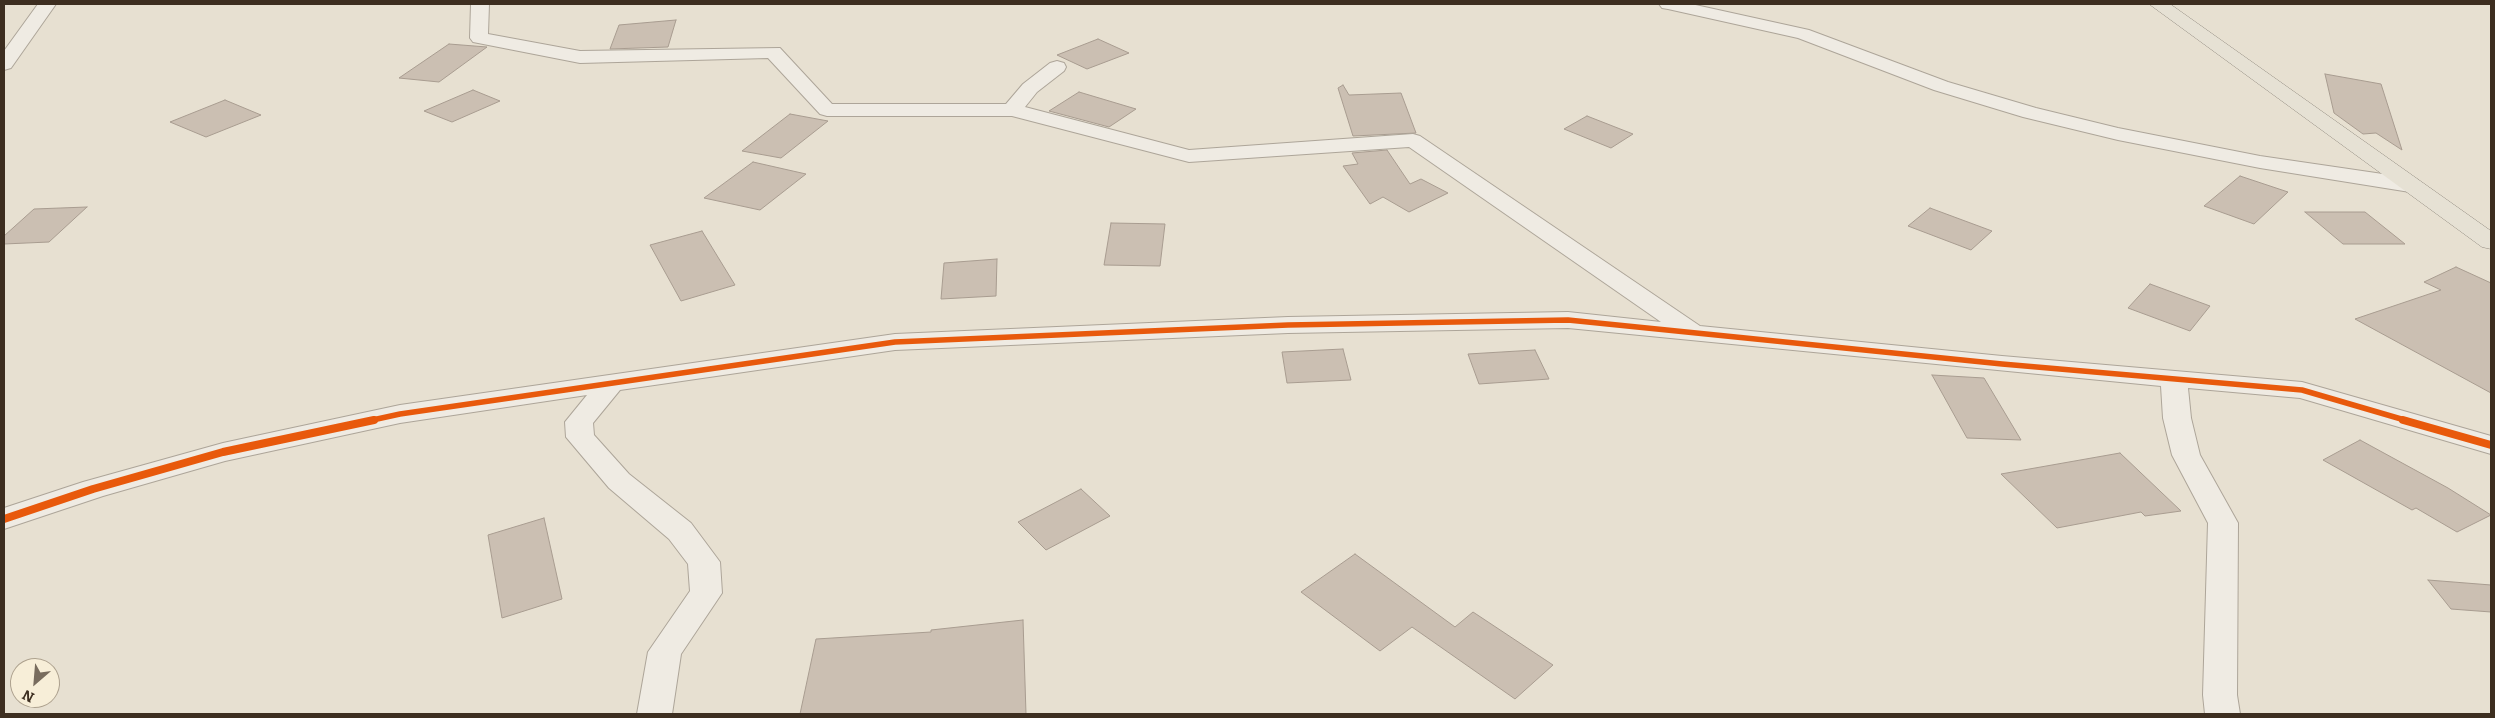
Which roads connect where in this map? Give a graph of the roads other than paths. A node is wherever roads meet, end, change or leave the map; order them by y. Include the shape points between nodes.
1 (47, 4) edge
2 (480, 4) edge
3 (1668, 4) edge
4 (2158, 4) edge
5 (4, 64) edge
6 (1057, 67) dead end
7 (1012, 110) junction
8 (2410, 185) junction
9 (2491, 242) edge
10 (1694, 333) junction
11 (2174, 379) junction
12 (610, 385) junction
13 (2491, 445) edge
14 (4, 519) edge
15 (655, 714) edge
16 (2223, 714) edge

1 - 5 street
2 - 7 street via 479,38 580,57 773,52 827,110
3 - 8 street via 1803,34 1941,86 2030,113 2251,160
4 - 8 main road
6 - 7 street via 1030,88
7 - 10 street via 1189,156 1413,140
8 - 9 main road
10 - 11 street
10 - 12 street via 1568,320 1288,324 905,342
11 - 13 street via 2302,390
11 - 16 street via 2186,454 2223,523 2220,695
12 - 14 street via 400,414 223,452 92,489
12 - 15 street via 580,422 580,438 619,481 680,531 704,562 706,592 665,652

